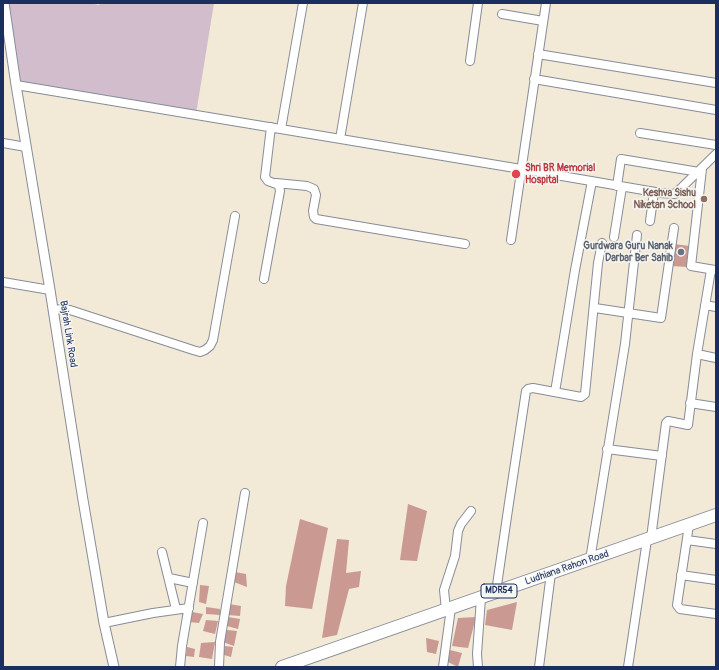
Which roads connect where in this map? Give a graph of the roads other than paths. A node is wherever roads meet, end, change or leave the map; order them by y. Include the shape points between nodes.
1 (4, 3) edge
2 (303, 3) edge
3 (363, 3) edge
4 (478, 3) edge
5 (546, 3) edge
6 (502, 14) dead end
7 (543, 20) junction
8 (538, 54) junction
9 (470, 61) dead end
10 (534, 80) junction
11 (716, 83) edge
12 (16, 85) junction
13 (716, 110) edge
14 (271, 127) junction
15 (281, 129) junction
16 (640, 133) dead end
17 (340, 139) junction
18 (3, 143) edge
19 (716, 146) edge
20 (26, 147) junction
21 (716, 154) edge
22 (521, 169) junction
23 (700, 171) junction
24 (592, 181) junction
25 (276, 183) junction
26 (619, 186) junction
27 (654, 192) junction
28 (235, 216) dead end
29 (650, 221) dead end
30 (674, 228) dead end
31 (637, 235) dead end
32 (614, 237) dead end
33 (511, 240) dead end
34 (602, 242) dead end
35 (466, 244) dead end
36 (714, 270) edge
37 (264, 279) dead end
38 (3, 282) edge
39 (50, 290) junction
40 (705, 305) junction
41 (716, 307) edge
42 (595, 308) junction
43 (53, 310) junction
44 (628, 314) junction
45 (697, 354) junction
46 (716, 358) edge
47 (556, 392) junction
48 (690, 403) junction
49 (716, 407) edge
50 (608, 449) junction
51 (662, 456) junction
52 (245, 493) dead end
53 (471, 510) dead end
54 (716, 515) edge
55 (203, 522) dead end
56 (689, 525) junction
57 (649, 539) junction
58 (687, 540) junction
59 (716, 544) edge
60 (162, 552) dead end
61 (590, 560) junction
62 (551, 573) junction
63 (682, 575) junction
64 (169, 578) junction
65 (716, 580) edge
66 (193, 583) junction
67 (496, 592) junction
68 (481, 598) junction
69 (189, 608) junction
70 (448, 609) junction
71 (176, 610) junction
72 (716, 614) edge
73 (104, 623) junction
74 (295, 665) edge
75 (114, 667) edge
76 (180, 667) edge
77 (219, 667) edge
78 (282, 667) edge
79 (443, 667) edge
80 (478, 667) edge
81 (539, 667) edge
82 (628, 667) edge

1 - 12 street, Bajrah Link Road
2 - 15 street
3 - 17 street
4 - 9 street
5 - 7 street
6 - 7 street
7 - 8 street
8 - 10 street
8 - 11 street
10 - 13 street
10 - 22 street
12 - 14 street
12 - 20 street, Bajrah Link Road
14 - 15 street
14 - 25 street via 265,177 268,181
15 - 17 street
16 - 19 street
17 - 22 street
18 - 20 street
20 - 39 street, Bajrah Link Road
21 - 23 street
22 - 24 street
22 - 33 street
23 - 26 street via 621,159
23 - 27 street via 675,194
23 - 36 street via 691,266
24 - 26 street
24 - 47 street
25 - 35 street via 308,186 314,189 316,195 313,211 316,219
25 - 37 street via 280,187 280,194
26 - 27 street
26 - 32 street
27 - 29 street
28 - 43 street via 213,340 205,350 193,350 70,310
30 - 44 street via 661,318
31 - 44 street
34 - 42 street
36 - 40 street
38 - 39 street
39 - 43 street, Bajrah Link Road
40 - 41 street
40 - 45 street
42 - 44 street
42 - 47 street via 585,394 581,396
43 - 73 street, Bajrah Link Road
44 - 50 street
45 - 46 street
45 - 48 street
47 - 67 street via 530,388 526,391
48 - 49 street
48 - 51 street via 688,425 668,421 666,424
50 - 51 street
50 - 61 street
51 - 57 street
52 - 77 street via 220,642
53 - 70 street via 458,532 455,556 444,590
54 - 56 main road, Ludhiana Rahon Road / MDR54
55 - 66 street
56 - 57 main road, Ludhiana Rahon Road / MDR54
56 - 58 street
57 - 61 main road, Ludhiana Rahon Road / MDR54
57 - 82 street
58 - 59 street
58 - 63 street
60 - 64 street
61 - 62 main road, Ludhiana Rahon Road / MDR54
62 - 67 main road, Ludhiana Rahon Road / MDR54
62 - 81 street
63 - 65 street
63 - 72 street via 678,607
64 - 66 street
64 - 71 street
66 - 69 street
67 - 68 main road, Ludhiana Rahon Road / MDR54
68 - 70 main road, Ludhiana Rahon Road / MDR54
68 - 80 street
69 - 71 street
69 - 76 street
70 - 74 main road, Ludhiana Rahon Road / MDR54
70 - 79 street
71 - 73 street
73 - 75 street, Bajrah Link Road
74 - 78 main road, Ludhiana Rahon Road / MDR54

